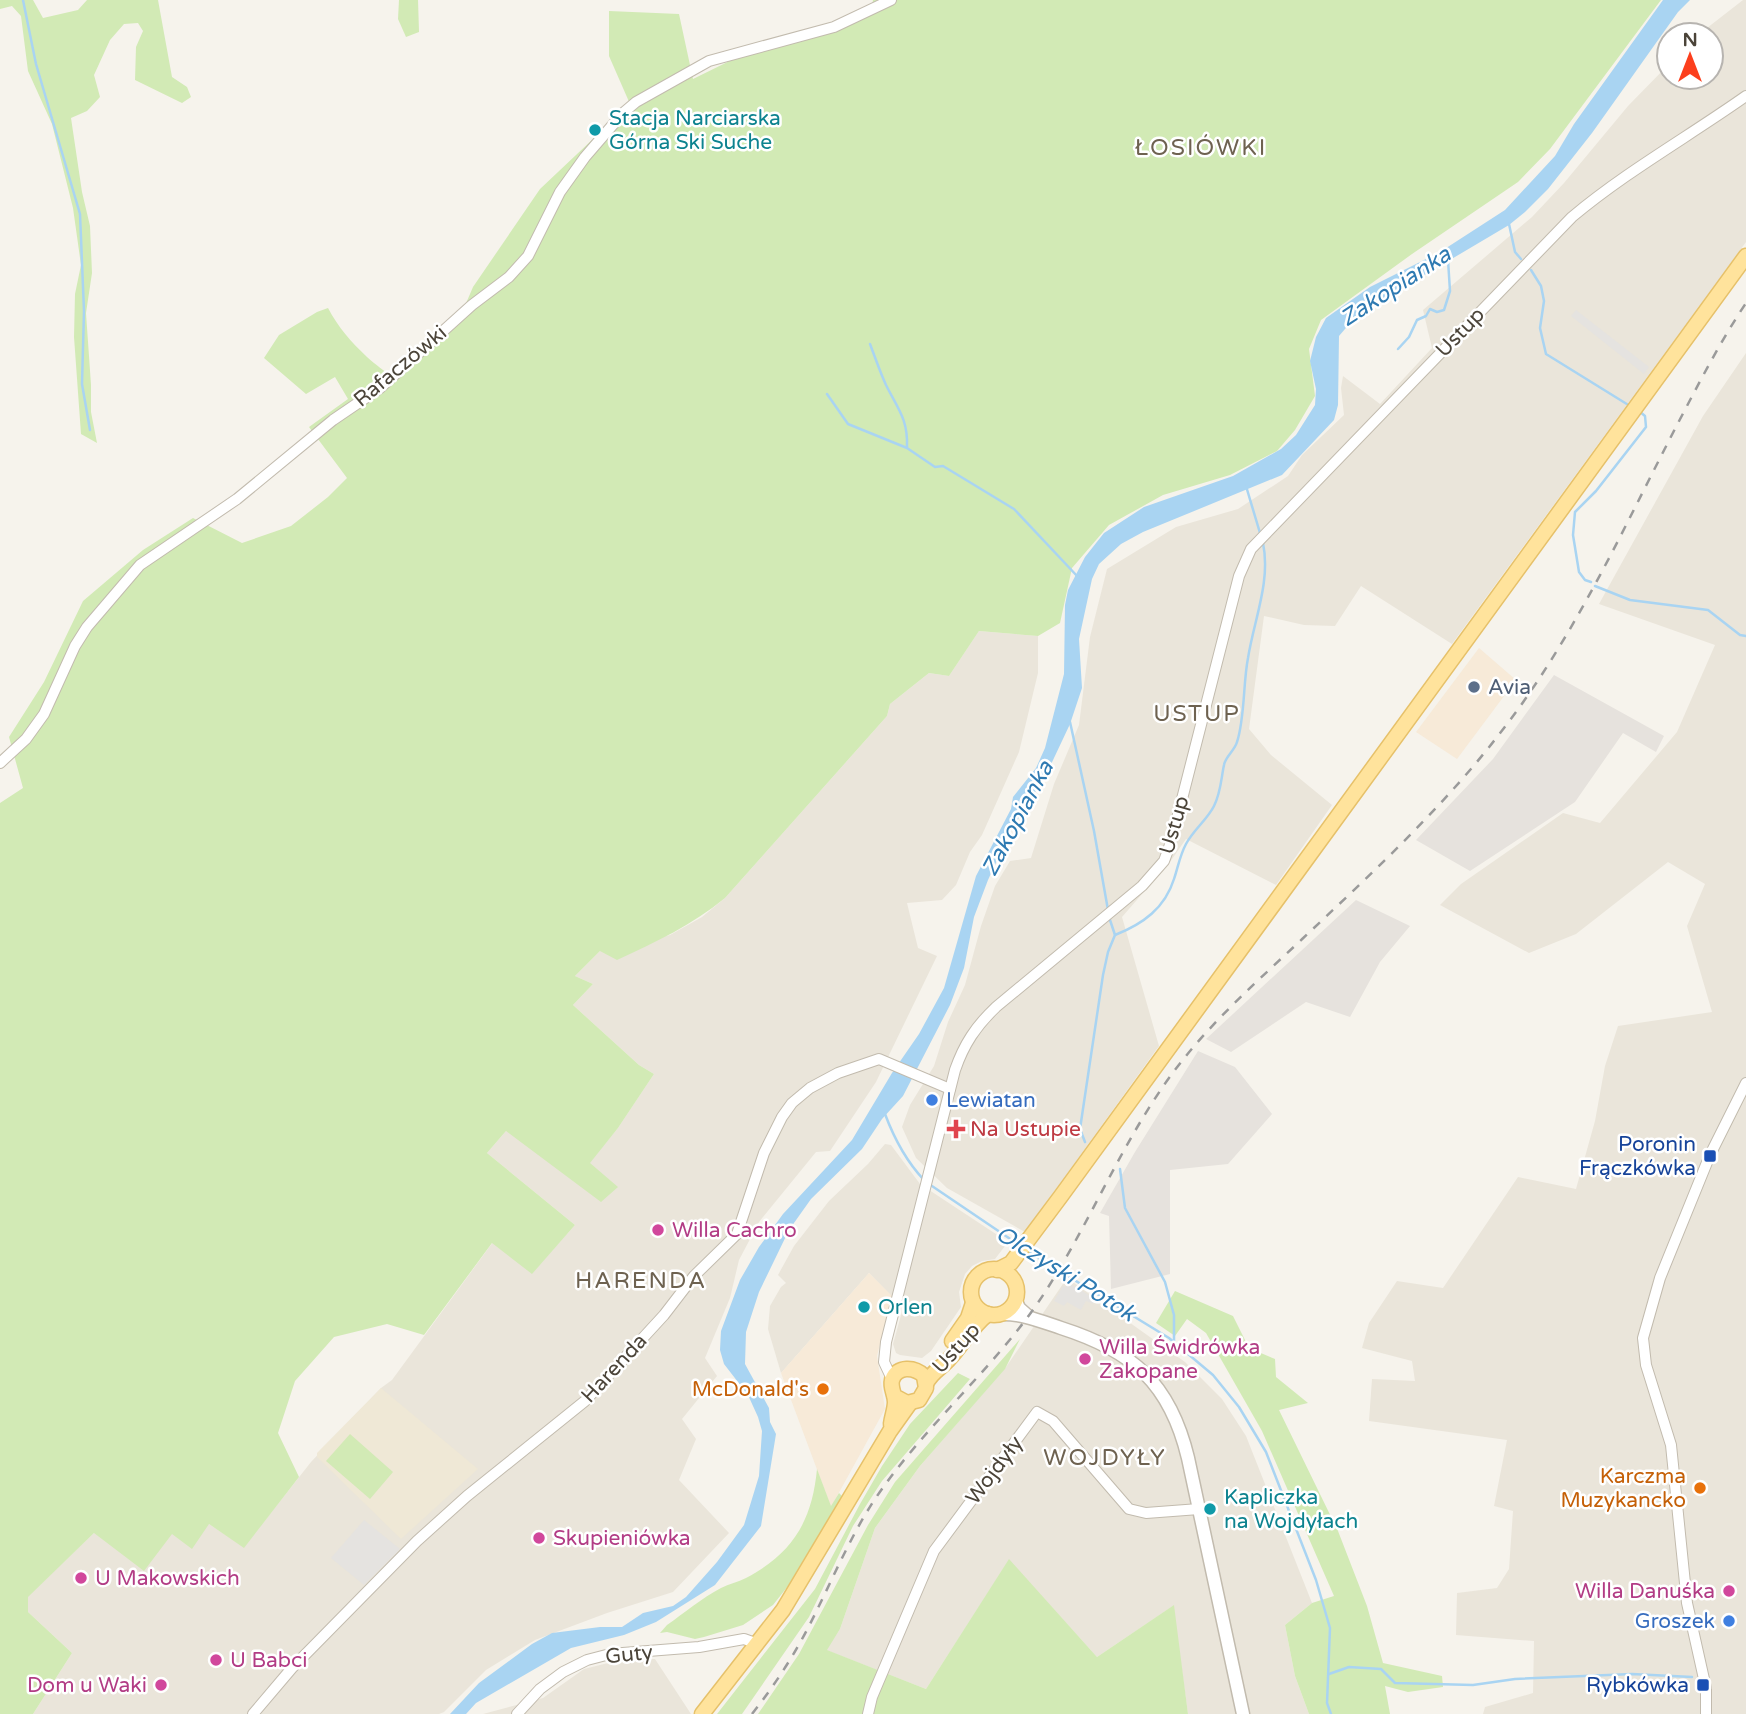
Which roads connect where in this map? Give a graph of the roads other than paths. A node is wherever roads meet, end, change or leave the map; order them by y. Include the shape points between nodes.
1 (891, 0) edge
2 (1746, 96) edge
3 (1746, 256) edge
4 (0, 763) edge
5 (1746, 1083) edge
6 (950, 1089) junction
7 (1027, 1250) junction
8 (997, 1270) junction
9 (1016, 1282) junction
10 (1016, 1301) junction
11 (973, 1303) junction
12 (993, 1314) junction
13 (1028, 1316) junction
14 (884, 1352) junction
15 (912, 1370) junction
16 (892, 1379) junction
17 (926, 1384) junction
18 (894, 1396) junction
19 (910, 1403) junction
20 (890, 1431) junction
21 (1199, 1509) junction
22 (758, 1644) junction
23 (253, 1714) edge
24 (517, 1714) edge
25 (702, 1714) edge
26 (868, 1714) edge
27 (1243, 1714) edge
28 (1706, 1714) edge

1 - 4 street, Rafaczówki via 834,27 709,61 623,113 560,192 528,256 509,277 380,388 333,420 237,499 141,565 75,646 44,714
2 - 6 street, Ustup via 1608,187 1572,217 1251,549 1239,576 1164,861 1142,886 977,1025 963,1046
3 - 7 main road via 1061,1196
5 - 28 street via 1710,1155 1660,1278 1643,1338 1646,1365 1671,1445 1687,1603 1706,1688
6 - 14 street, Ustup
6 - 23 street, Harenda via 876,1059 838,1073 792,1103 764,1153 737,1234 694,1276 585,1401 421,1537
7 - 8 main road
7 - 9 main road
8 - 9 main road
8 - 11 main road via 976,1279 971,1290
9 - 10 main road
10 - 12 main road via 1009,1309
10 - 13 street
11 - 12 main road
11 - 15 main road, Ustup via 964,1325 941,1356
12 - 13 street
12 - 17 main road, Ustup via 979,1321
13 - 21 street via 1109,1346 1152,1381 1180,1429
14 - 15 street, Ustup
14 - 16 street
15 - 16 main road via 898,1372
15 - 17 main road via 924,1376
16 - 18 main road
17 - 19 main road via 921,1398
18 - 19 main road
18 - 20 main road
19 - 20 main road
20 - 22 main road via 792,1596
21 - 26 street, Wojdyły via 1164,1513 1129,1509 1053,1421 1037,1412 934,1551
21 - 27 street
22 - 24 street, Guty via 744,1639 587,1660 540,1689
22 - 25 main road

